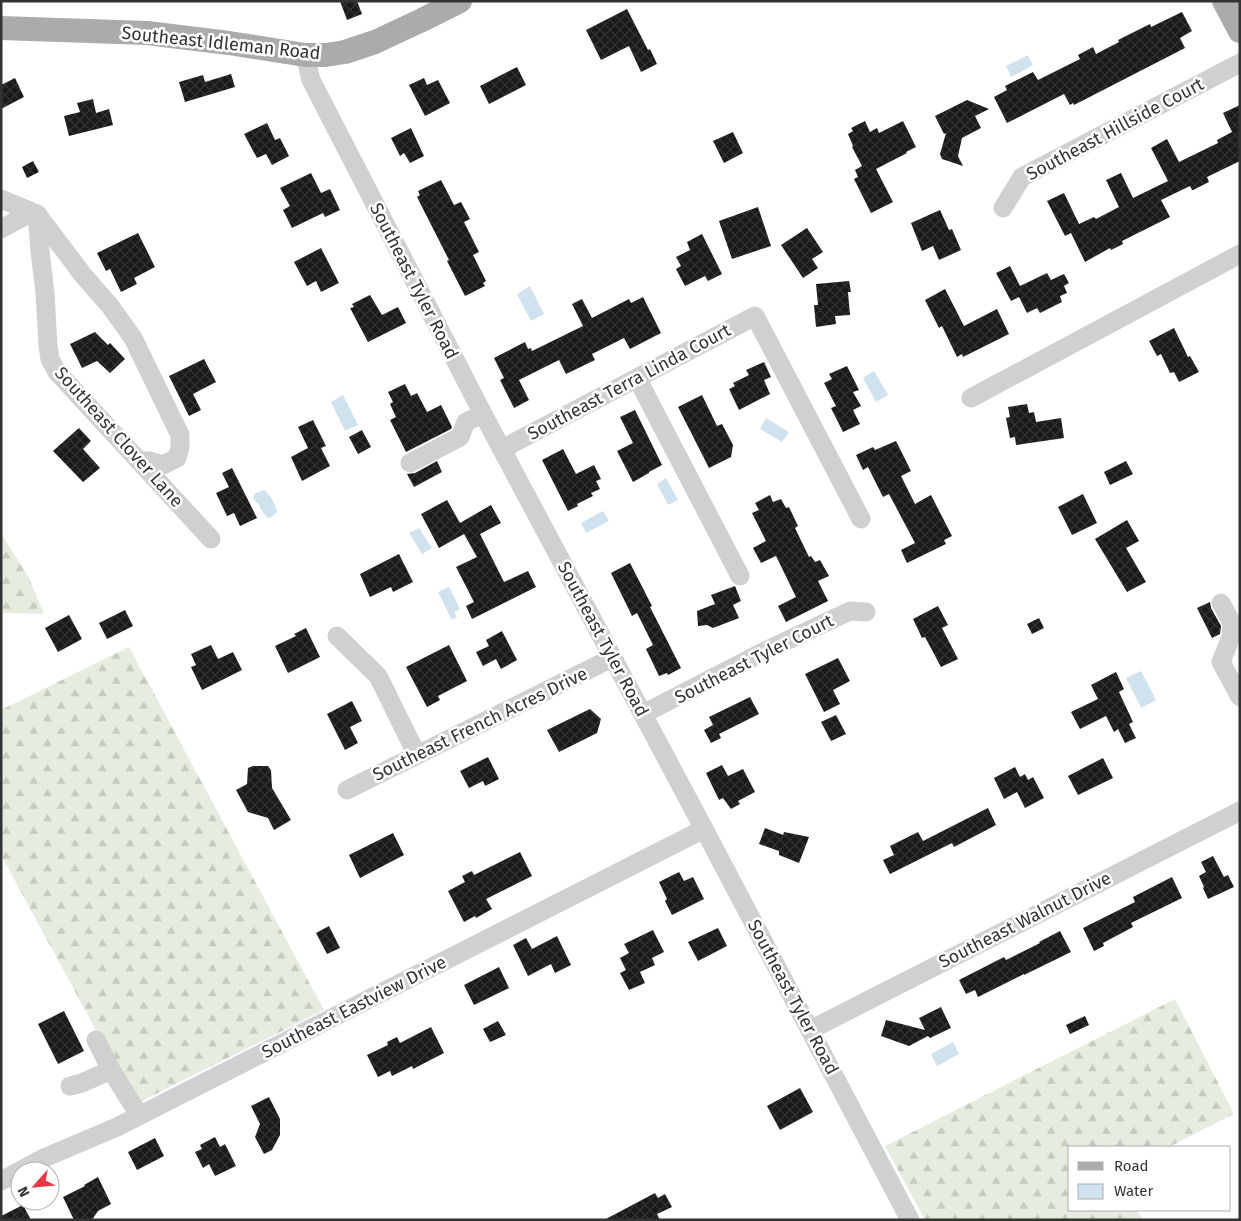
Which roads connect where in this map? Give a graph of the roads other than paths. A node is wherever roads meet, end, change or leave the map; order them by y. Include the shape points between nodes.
1 (460, 1) edge
2 (1224, 1) edge
3 (1, 28) edge
4 (1240, 31) edge
5 (305, 55) junction
6 (1240, 63) edge
7 (1, 199) edge
8 (1003, 208) dead end
9 (34, 213) junction
10 (1, 229) edge
11 (1240, 254) edge
12 (637, 378) junction
13 (971, 398) dead end
14 (483, 414) junction
15 (502, 449) junction
16 (139, 461) junction
17 (410, 463) dead end
18 (861, 519) dead end
19 (211, 538) dead end
20 (740, 576) dead end
21 (1221, 603) dead end
22 (866, 612) dead end
23 (337, 636) dead end
24 (612, 658) junction
25 (1240, 697) edge
26 (643, 714) junction
27 (418, 755) junction
28 (347, 790) dead end
29 (1240, 811) edge
30 (704, 829) junction
31 (810, 1030) junction
32 (96, 1040) dead end
33 (112, 1070) junction
34 (70, 1086) dead end
35 (139, 1115) junction
36 (1, 1181) edge
37 (910, 1220) edge

1 - 5 main road, Southeast Idleman Road via 357,48
2 - 4 main road
3 - 5 main road, Southeast Idleman Road via 147,33
5 - 14 street, Southeast Tyler Road via 312,80
6 - 8 street, Southeast Hillside Court via 1022,177
7 - 9 street
9 - 10 street
9 - 16 street, Southeast Clover Lane via 50,359 56,372
9 - 16 street via 133,338 180,435 177,458 164,465
11 - 13 street
12 - 15 street, Southeast Terra Linda Court
12 - 18 street, Southeast Terra Linda Court via 755,316
12 - 20 street
14 - 15 street, Southeast Tyler Road
14 - 17 street via 466,422 460,437
15 - 24 street, Southeast Tyler Road
16 - 19 street, Southeast Clover Lane
21 - 25 street via 1232,623 1231,637 1221,662
22 - 26 street, Southeast Tyler Court via 850,611
23 - 27 street via 378,676
24 - 26 street, Southeast Tyler Road
24 - 27 street, Southeast French Acres Drive
26 - 30 street, Southeast Tyler Road
27 - 28 street, Southeast French Acres Drive
29 - 31 street, Southeast Walnut Drive
30 - 31 street, Southeast Tyler Road
30 - 35 street, Southeast Eastview Drive
31 - 37 street, Southeast Tyler Road
32 - 33 street
33 - 34 street
33 - 35 street
35 - 36 street, Southeast Eastview Drive

